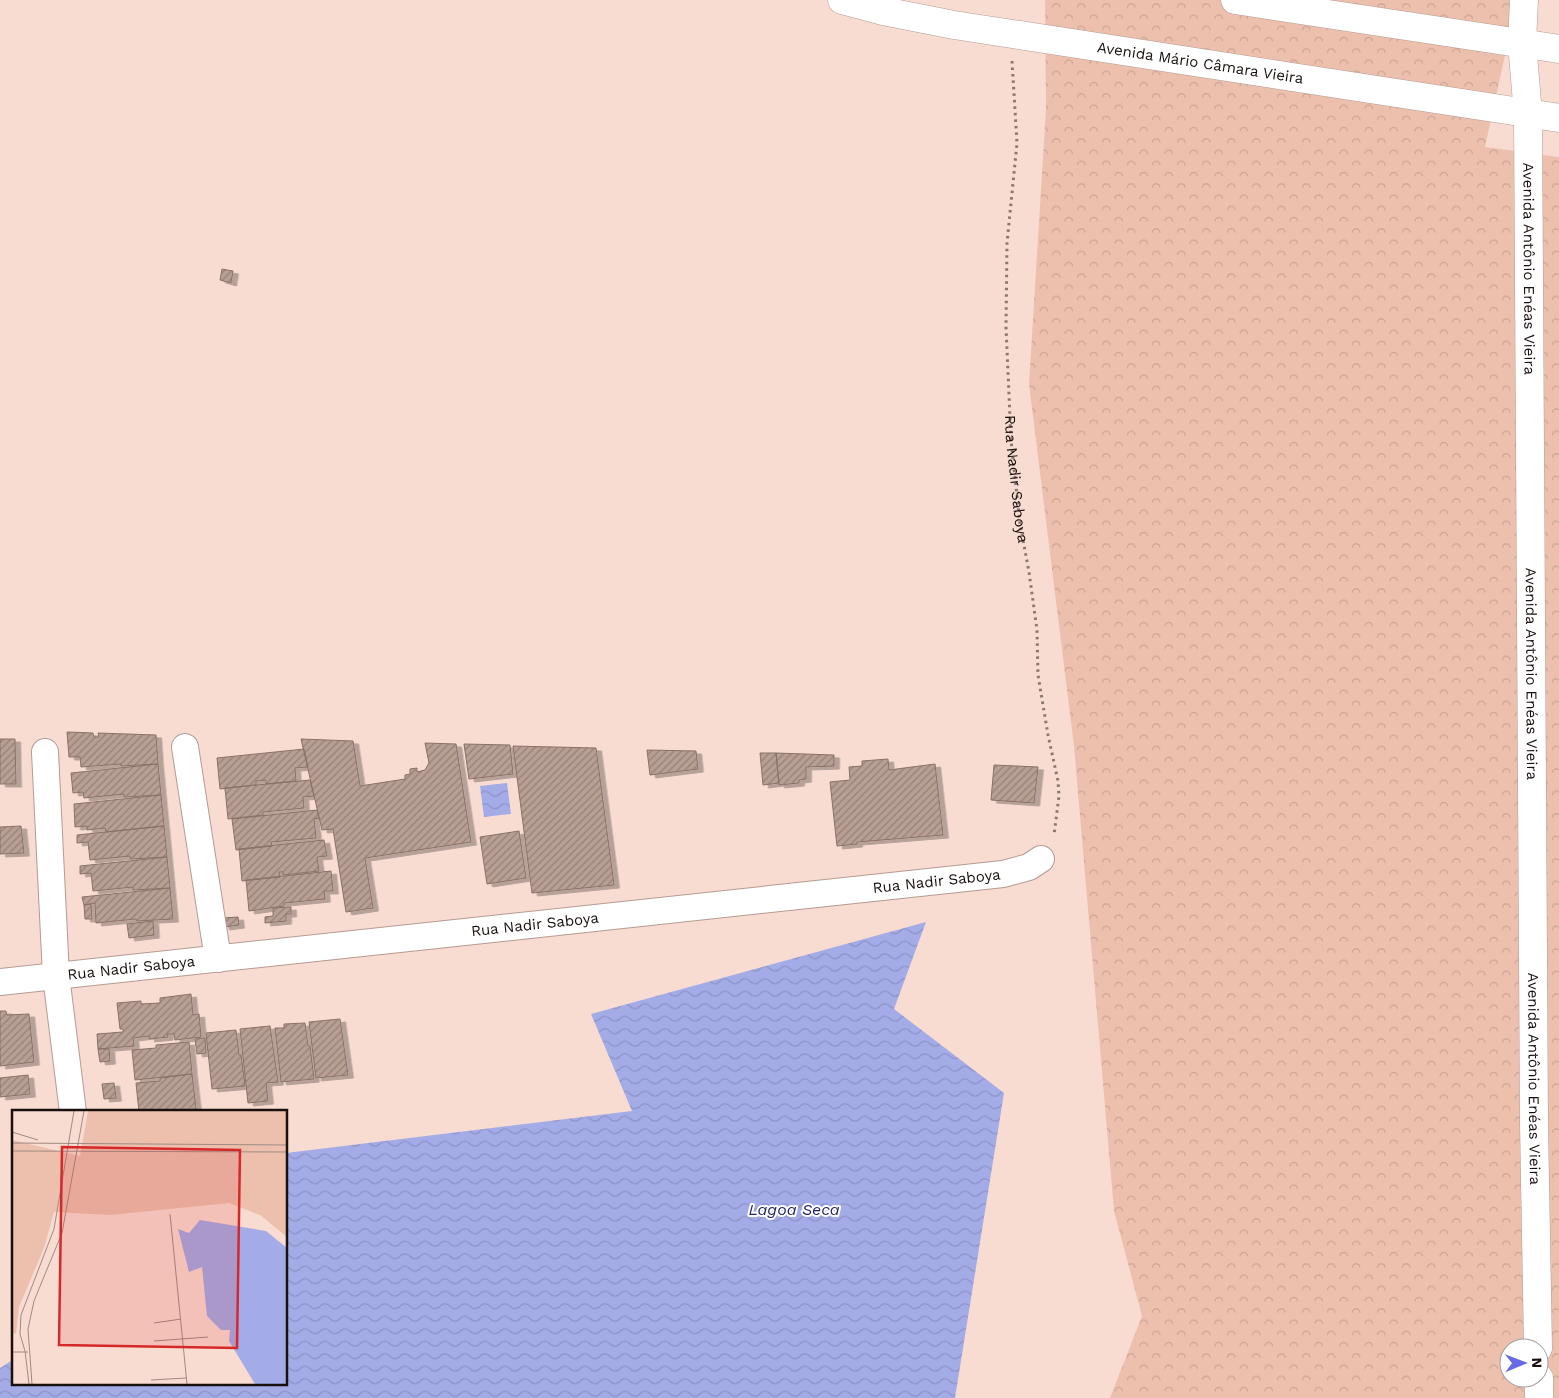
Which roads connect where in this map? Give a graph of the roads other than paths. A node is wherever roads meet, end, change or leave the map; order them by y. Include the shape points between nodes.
1 (842, 0) edge
2 (1235, 0) edge
3 (1524, 0) edge
4 (1522, 42) junction
5 (1559, 49) edge
6 (1528, 114) junction
7 (1559, 118) edge
8 (185, 747) dead end
9 (45, 752) dead end
10 (1041, 859) road end
11 (218, 959) junction
12 (56, 976) junction
13 (0, 982) edge
14 (73, 1110) edge
15 (1538, 1338) edge

1 - 6 street, Avenida Mário Câmara Vieira via 883,12 1008,33
2 - 4 street
3 - 4 street, Avenida Antônio Enéas Vieira
4 - 5 street
4 - 6 street, Avenida Antônio Enéas Vieira
6 - 7 street, Avenida Mário Câmara Vieira
6 - 15 street, Avenida Antônio Enéas Vieira
8 - 11 street
9 - 12 street
10 - 11 street, Rua Nadir Saboya via 1029,867 1003,874
11 - 12 street, Rua Nadir Saboya
12 - 13 street, Rua Nadir Saboya
12 - 14 street

